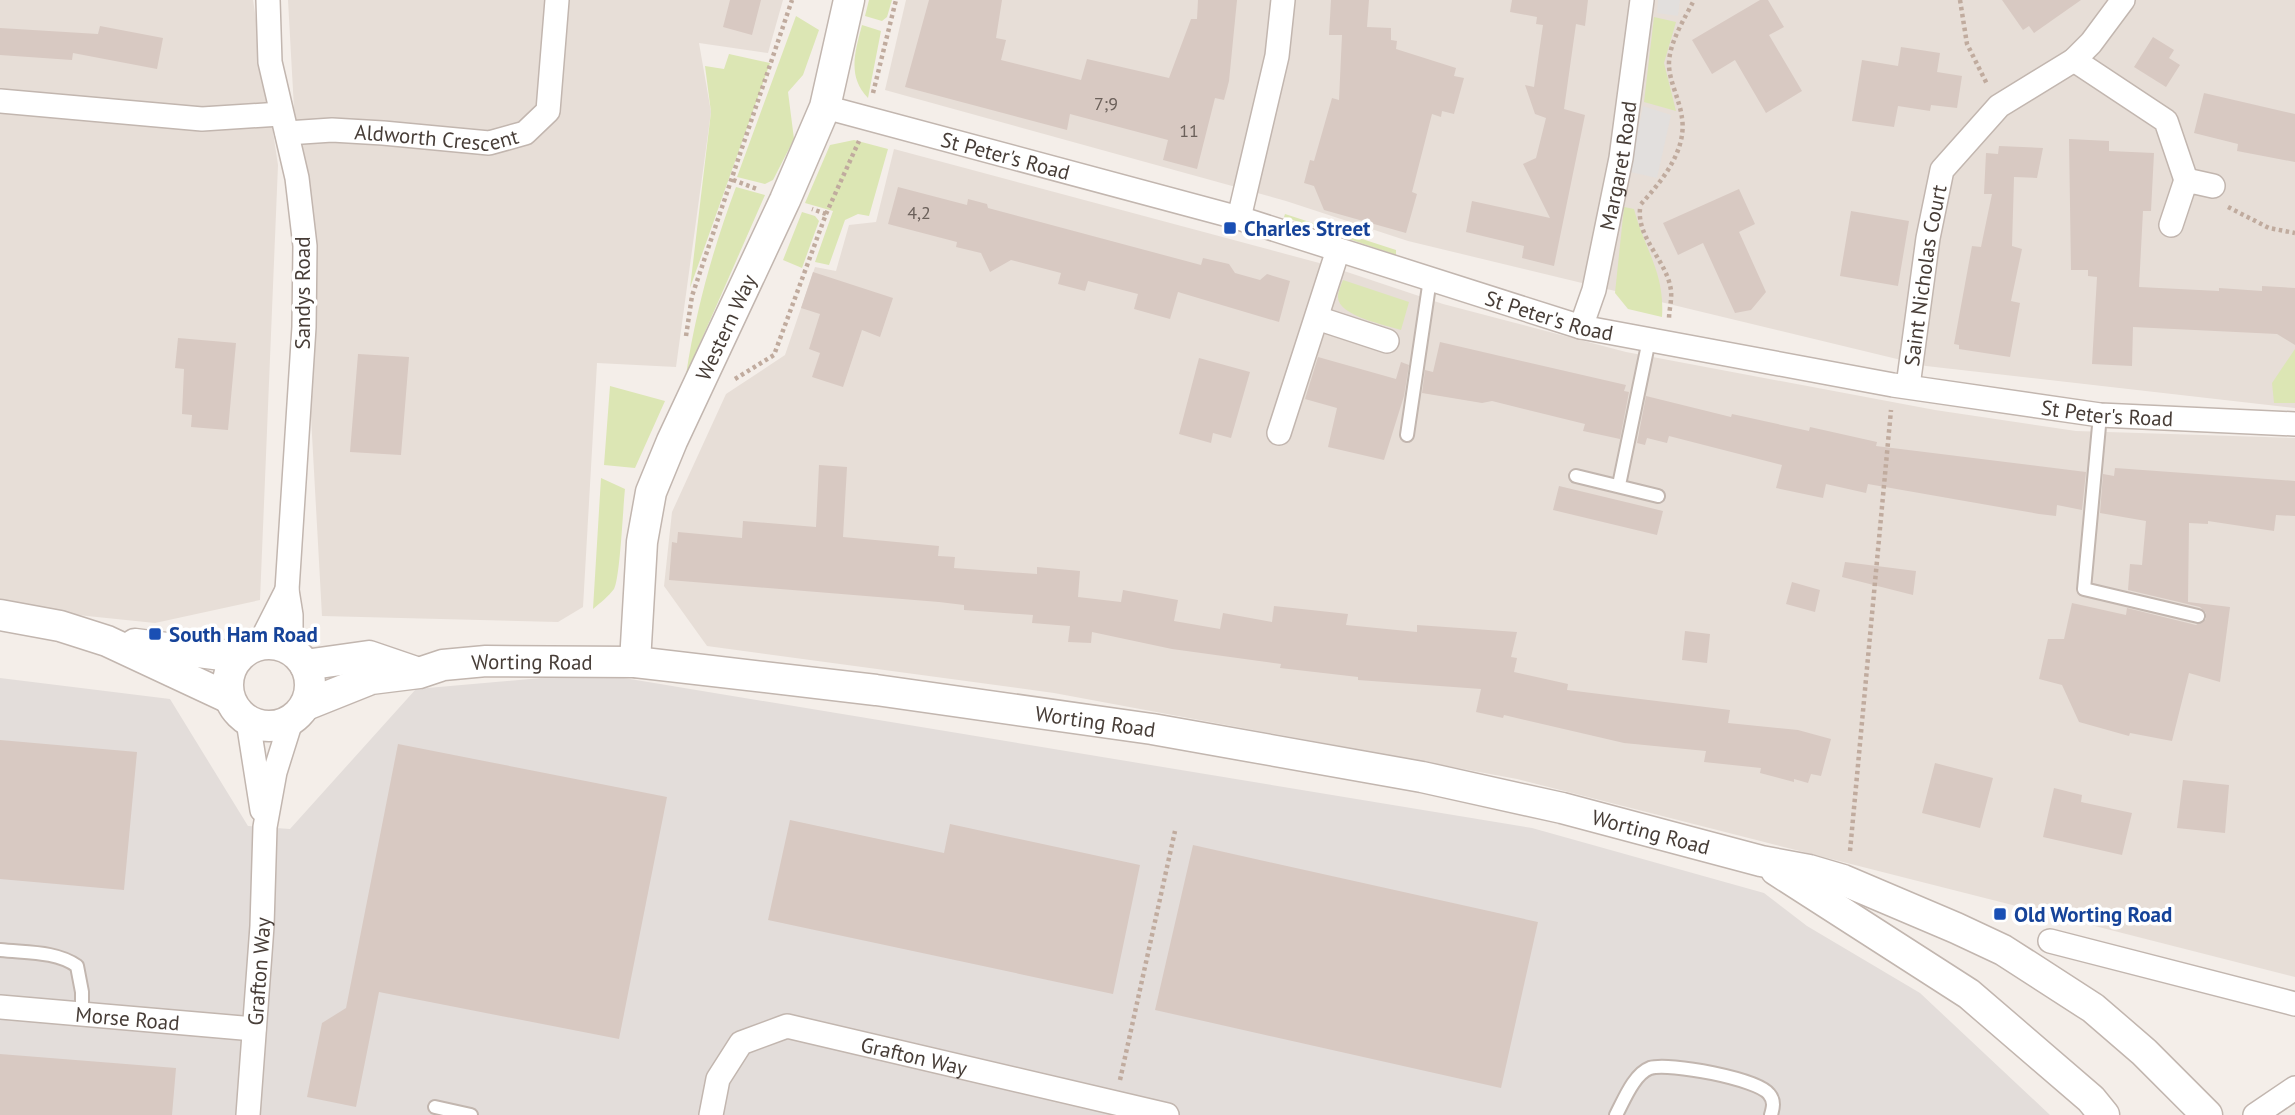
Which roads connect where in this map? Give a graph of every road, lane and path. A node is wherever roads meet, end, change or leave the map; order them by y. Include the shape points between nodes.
1 (268, 0) edge
2 (557, 0) edge
3 (792, 0) edge
4 (849, 0) edge
5 (896, 0) edge
6 (1283, 0) edge
7 (1642, 0) edge
8 (1694, 0) edge
9 (1960, 0) edge
10 (2123, 0) edge
11 (2074, 60) junction
12 (0, 101) edge
13 (1999, 106) junction
14 (825, 107) junction
15 (869, 120) junction
16 (283, 123) junction
17 (2186, 180) junction
18 (2213, 186) joint
19 (1612, 198) junction
20 (786, 200) junction
21 (1641, 204) junction
22 (826, 214) junction
23 (1239, 218) junction
24 (2171, 225) dead end
25 (2295, 233) edge
26 (1338, 250) junction
27 (1430, 279) junction
28 (1317, 318) junction
29 (1581, 327) junction
30 (1387, 341) dead end
31 (1660, 342) junction
32 (684, 349) dead end
33 (725, 383) dead end
34 (1901, 385) junction
35 (2100, 415) junction
36 (2295, 424) edge
37 (1279, 433) dead end
38 (1407, 435) dead end
39 (1576, 476) dead end
40 (1619, 485) junction
41 (1658, 496) dead end
42 (287, 590) junction
43 (0, 615) edge
44 (2198, 616) dead end
45 (107, 640) junction
46 (249, 651) junction
47 (298, 657) junction
48 (635, 662) junction
49 (419, 673) junction
50 (238, 710) junction
51 (299, 713) junction
52 (265, 827) junction
53 (1175, 831) dead end
54 (1850, 852) dead end
55 (1761, 861) junction
56 (2050, 941) dead end
57 (0, 950) edge
58 (2295, 1004) edge
59 (0, 1007) edge
60 (82, 1014) junction
61 (254, 1029) junction
62 (2295, 1088) edge
63 (1115, 1102) junction
64 (435, 1107) dead end
65 (248, 1115) edge
66 (471, 1115) edge
67 (711, 1115) edge
68 (1167, 1115) edge
69 (1616, 1115) edge
70 (1771, 1115) edge
71 (2104, 1115) edge
72 (2207, 1115) edge
73 (2255, 1115) edge

1 - 16 street, Sandys Road via 270,62
2 - 16 street, Aldworth Crescent via 548,111 525,133 489,144
3 - 32 path via 692,296
4 - 14 street, Western Way
5 - 15 path via 874,81
6 - 23 street via 1278,56
7 - 19 street, Margaret Road
8 - 21 path via 1669,64 1683,121 1678,150 1661,182
9 - 13 path via 1967,44
10 - 11 street, Saint Nicholas Court
11 - 13 street, Saint Nicholas Court
11 - 17 street via 2166,121
12 - 16 street
13 - 34 street, Saint Nicholas Court via 1942,170
14 - 15 street, St Peter's Road
14 - 20 street, Western Way
15 - 22 path
15 - 23 street, St Peter's Road
16 - 42 street, Sandys Road via 296,178 305,260
17 - 18 street
17 - 24 street
18 - 25 path via 2212,199 2269,229
19 - 21 path
19 - 29 street, Margaret Road via 1592,298
20 - 22 path
20 - 48 street, Western Way via 651,492 642,542
21 - 31 path via 1646,238 1661,261 1671,291
22 - 33 path via 774,355
23 - 26 street, St Peter's Road
26 - 27 street, St Peter's Road
26 - 28 street
27 - 29 street, St Peter's Road
27 - 38 lane
28 - 30 street
28 - 37 street
29 - 31 street, St Peter's Road
31 - 34 street, St Peter's Road
31 - 40 lane
34 - 35 street, St Peter's Road
34 - 54 path
35 - 36 street, St Peter's Road
35 - 44 lane via 2084,589
39 - 40 lane
40 - 41 lane
42 - 46 street, Sandys Road
42 - 47 street, Sandys Road
43 - 45 street
45 - 46 street
45 - 50 street
46 - 47 street via 273,644
46 - 50 street via 229,676
47 - 49 street via 369,656
47 - 51 street via 311,684
48 - 49 street, Worting Road via 486,661 443,665
48 - 55 street, Worting Road via 876,690 1311,755 1562,808
49 - 51 street, Worting Road via 371,679
50 - 51 street via 263,727 278,726
50 - 52 street, Grafton Way
51 - 52 street, Grafton Way via 275,772
52 - 61 street, Grafton Way
53 - 63 path
55 - 71 street, Worting Road via 1969,994
55 - 72 street, Worting Road via 1843,880 2003,950 2108,1018
56 - 58 street
57 - 60 lane via 50,955 77,966
59 - 60 street, Morse Road
60 - 61 street, Morse Road
61 - 65 street, Grafton Way
62 - 73 street
63 - 67 street, Grafton Way via 787,1026 741,1043 718,1079
63 - 68 street, Grafton Way
64 - 66 lane
69 - 70 lane via 1636,1080 1649,1068 1669,1066 1756,1085 1769,1094

